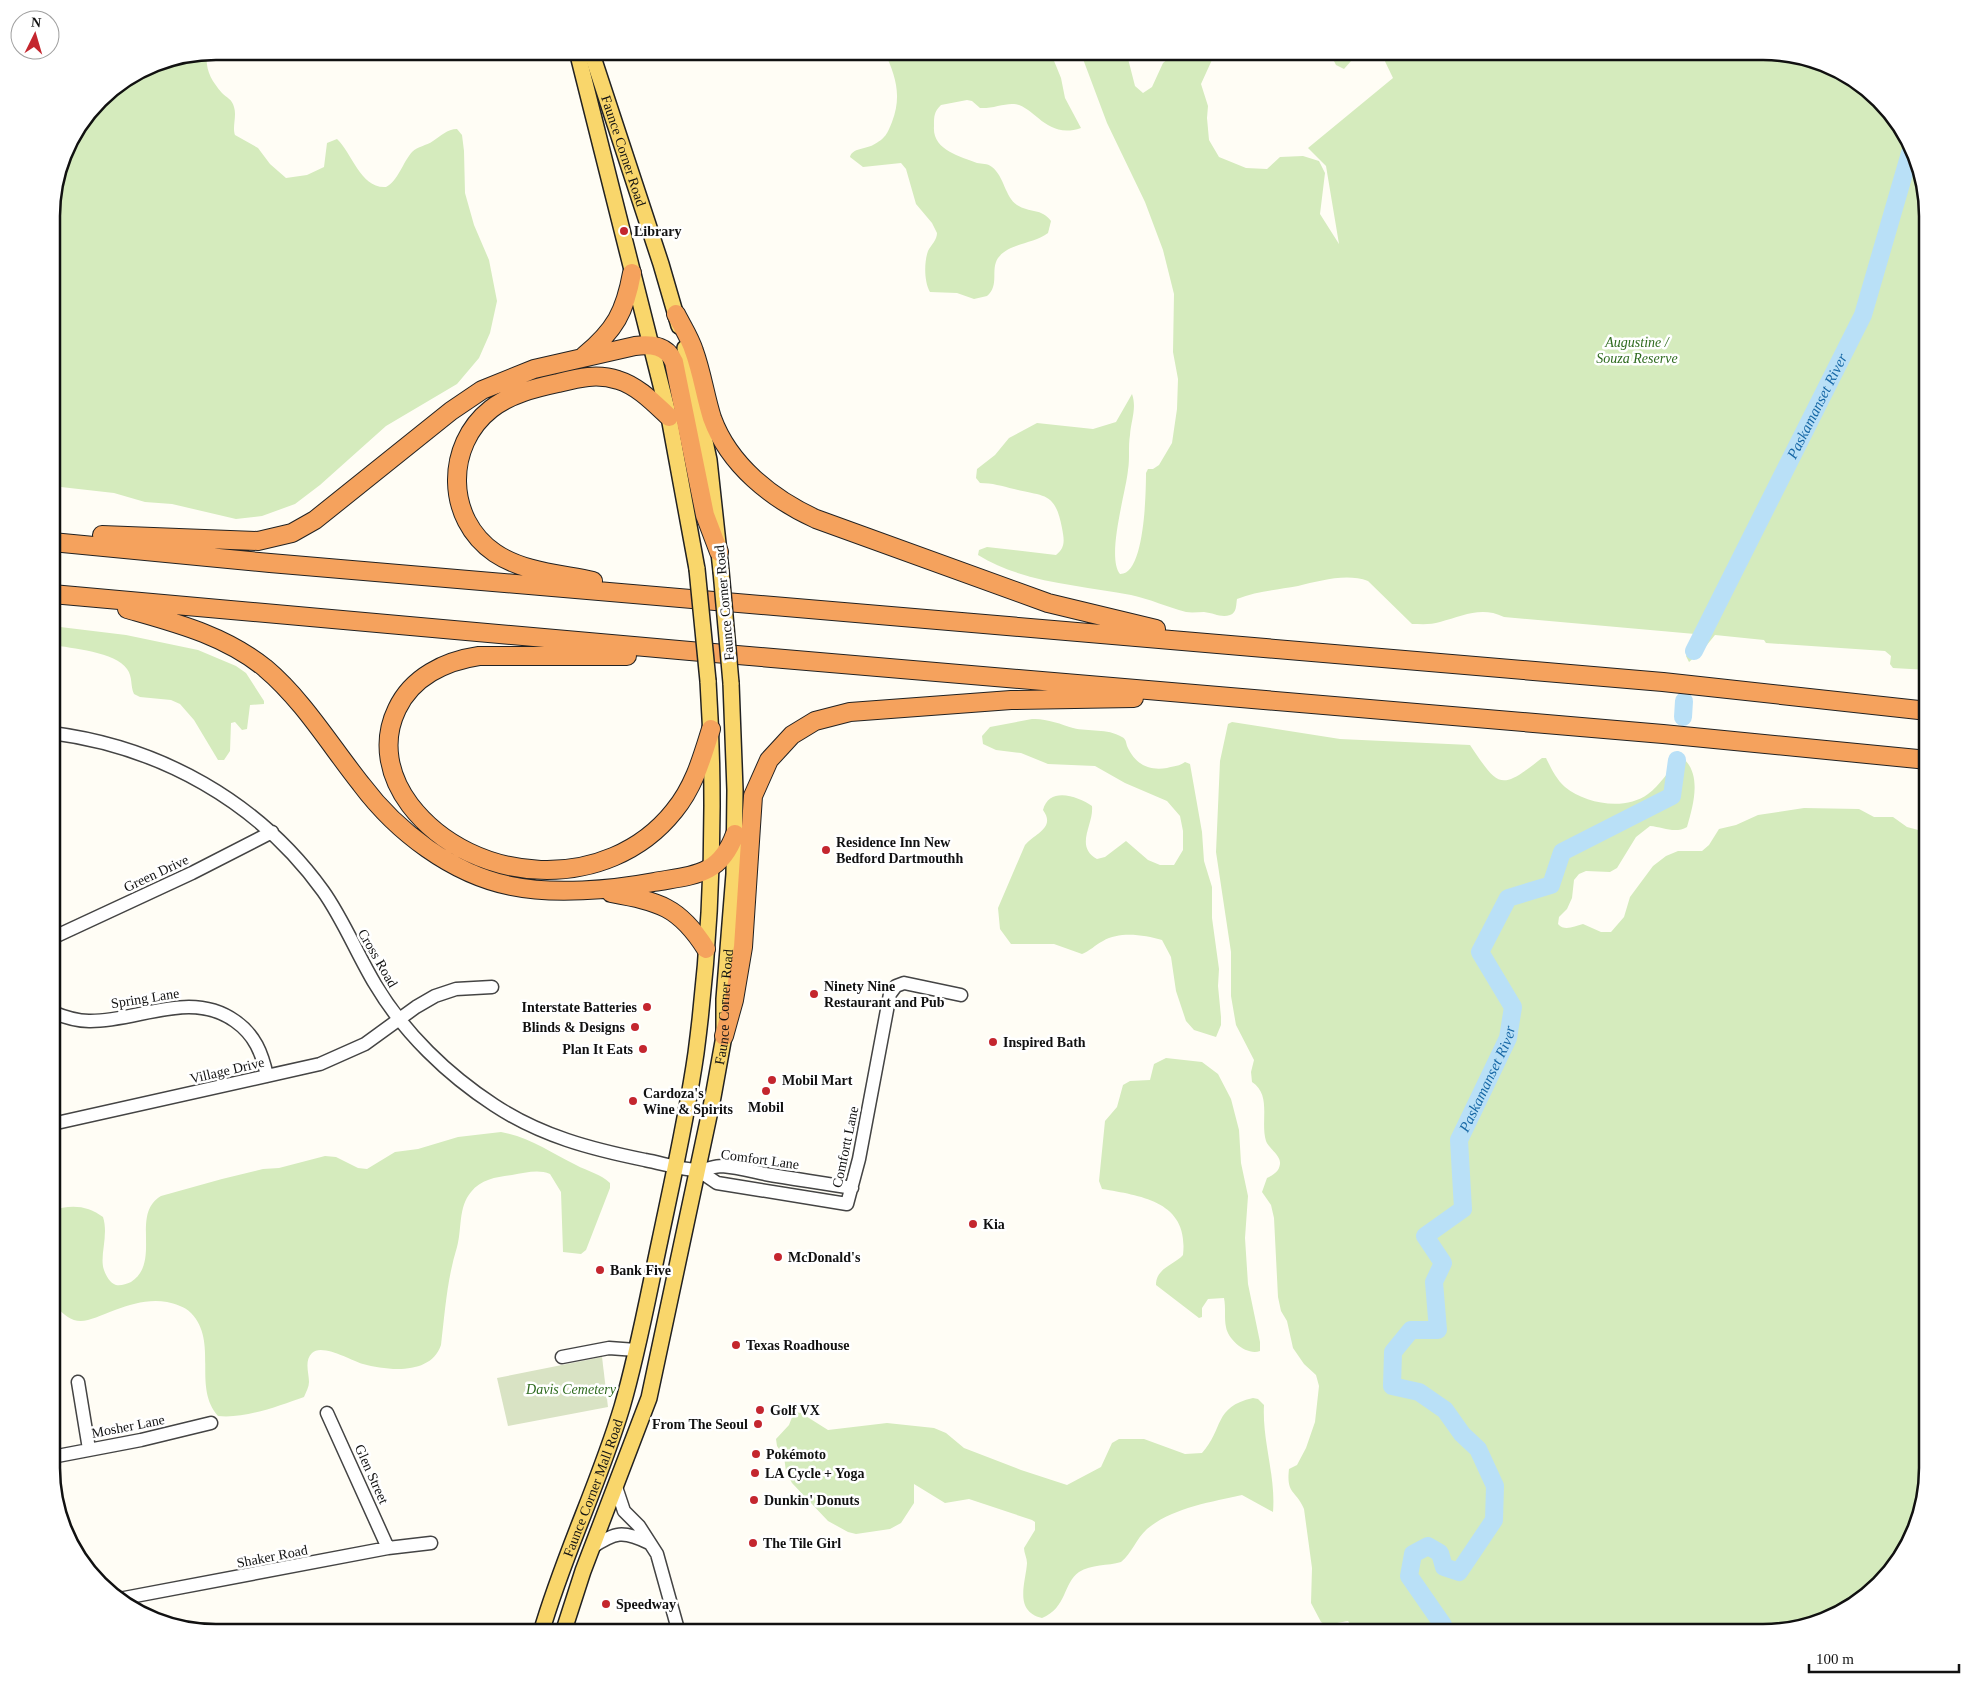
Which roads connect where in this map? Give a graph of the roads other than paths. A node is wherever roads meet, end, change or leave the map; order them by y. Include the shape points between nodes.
1 (579, 60) edge
2 (594, 60) edge
3 (619, 137) junction
4 (601, 145) junction
5 (632, 273) junction
6 (676, 314) junction
7 (652, 346) junction
8 (581, 358) junction
9 (669, 418) junction
10 (60, 536) edge
11 (60, 543) edge
12 (720, 552) junction
13 (60, 595) edge
14 (81, 596) junction
15 (664, 596) junction
16 (1218, 644) junction
17 (690, 651) junction
18 (1197, 693) junction
19 (1919, 711) edge
20 (711, 729) junction
21 (60, 734) edge
22 (1919, 759) edge
23 (272, 832) junction
24 (735, 834) junction
25 (711, 868) junction
26 (588, 889) junction
27 (60, 934) edge
28 (706, 949) junction
29 (492, 987) dead end
30 (960, 995) dead end
31 (60, 1015) edge
32 (399, 1019) junction
33 (724, 1036) junction
34 (267, 1076) junction
35 (60, 1122) edge
36 (675, 1166) junction
37 (698, 1170) junction
38 (852, 1188) junction
39 (847, 1204) joint
40 (636, 1350) junction
41 (562, 1357) dead end
42 (78, 1382) dead end
43 (327, 1412) dead end
44 (211, 1423) dead end
45 (89, 1449) junction
46 (60, 1455) edge
47 (616, 1487) junction
48 (431, 1543) dead end
49 (651, 1544) junction
50 (388, 1548) junction
51 (591, 1548) junction
52 (129, 1597) edge
53 (544, 1624) edge
54 (566, 1624) edge
55 (676, 1624) edge

1 - 4 main road, Faunce Corner Road
2 - 3 main road, Faunce Corner Road
3 - 4 main road
3 - 6 main road, Faunce Corner Road
4 - 5 main road, Faunce Corner Road
5 - 7 main road, Faunce Corner Road
5 - 8 highway via 625,304 617,321 605,337
6 - 12 main road, Faunce Corner Road via 705,432
6 - 16 highway via 694,351 717,430 744,468 781,501 816,519 1048,602
7 - 8 highway via 635,346
7 - 9 main road, Faunce Corner Road
7 - 12 highway via 667,352 674,362 706,515
8 - 10 highway via 534,369 482,390 315,520 286,534 245,541
9 - 15 highway via 640,391 610,378 582,377 528,391 493,408 475,425 463,444 456,478 460,504 471,528 499,556 527,567
9 - 20 main road, Faunce Corner Road, bridge via 697,569
11 - 15 highway
12 - 24 main road, Faunce Corner Road, bridge via 735,755
13 - 14 highway
14 - 17 highway
14 - 26 highway via 201,631 254,659 287,689 383,810 407,832 453,864 512,887
15 - 16 highway
16 - 19 highway via 1663,682
17 - 18 highway
17 - 20 highway via 627,656 491,655 467,657 446,664 424,676 400,702 389,734 390,767 399,789 414,809 451,844 472,856 512,868 566,869 595,864 622,853 658,829 675,810 694,778
18 - 22 highway
18 - 33 highway via 1123,699 1011,700 850,712 815,721 792,735 769,760 753,796 743,947
20 - 25 main road, Faunce Corner Road
21 - 23 street, Cross Road via 131,750 177,768 228,798
23 - 27 street, Green Drive via 192,874
23 - 32 street, Cross Road via 323,892 376,986
24 - 25 highway via 728,852
24 - 33 main road, Faunce Corner Road
25 - 26 highway via 697,874 649,883
25 - 28 main road, Faunce Corner Road
26 - 28 highway via 645,900 675,913 690,926
28 - 36 main road, Faunce Corner Road via 696,1052
29 - 32 street, Village Drive via 446,992 425,1001
30 - 38 street, Comfortt Lane via 909,983 900,984 892,990
31 - 34 street, Spring Lane via 89,1021 176,1007 196,1006 214,1010 239,1024 252,1037 262,1056
32 - 34 street, Village Drive via 373,1039 335,1059
32 - 36 street, Cross Road via 440,1063 467,1086 528,1124 575,1144
33 - 37 main road, Faunce Corner Road
34 - 35 street, Village Drive
36 - 37 street, Cross Road
36 - 40 main road, Faunce Corner Mall Road
37 - 38 street, Comfort Lane via 721,1166
37 - 39 street, Comfort Lane via 718,1183
37 - 47 main road, Faunce Corner Mall Road via 649,1398
38 - 39 street, Comfortt Lane
40 - 41 street via 609,1348
40 - 53 main road, Faunce Corner Mall Road via 607,1454 558,1577
42 - 45 street
43 - 50 street, Glen Street
44 - 45 street, Mosher Lane
45 - 46 street, Mosher Lane
47 - 49 street via 624,1511
47 - 51 main road, Faunce Corner Mall Road
48 - 50 street, Shaker Road
49 - 51 street via 636,1536 619,1534
49 - 55 street via 657,1554
50 - 52 street, Shaker Road
51 - 54 main road, Faunce Corner Mall Road

